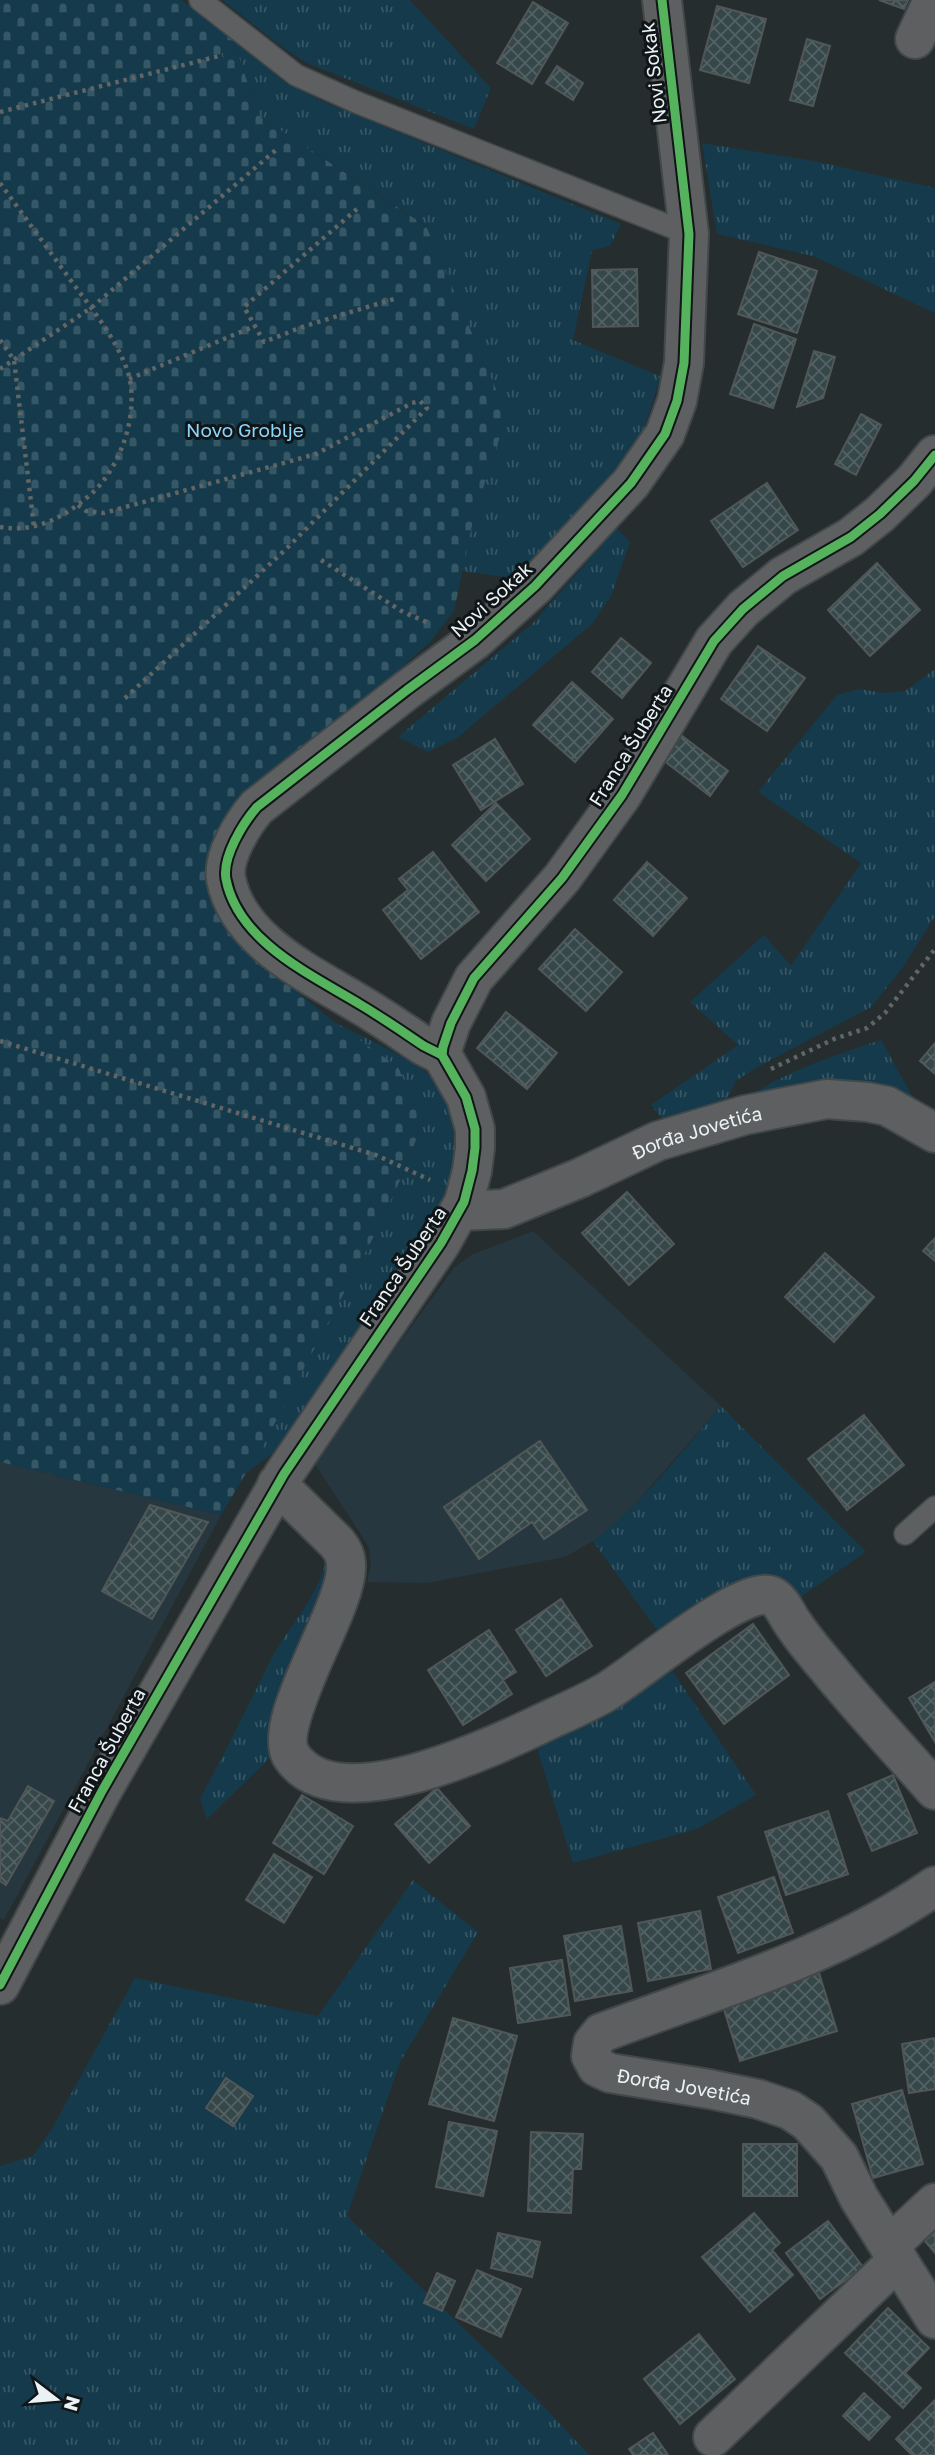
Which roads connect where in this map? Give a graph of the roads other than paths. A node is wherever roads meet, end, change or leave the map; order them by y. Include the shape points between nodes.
1 (200, 0) edge
2 (662, 0) edge
3 (933, 0) edge
4 (915, 39) dead end
5 (689, 234) junction
6 (935, 455) edge
7 (442, 1055) junction
8 (935, 1133) edge
9 (464, 1201) junction
10 (277, 1485) junction
11 (935, 1507) edge
12 (905, 1534) dead end
13 (935, 1790) edge
14 (935, 1886) edge
15 (0, 1985) edge
16 (935, 2203) edge
17 (894, 2253) junction
18 (935, 2319) edge
19 (713, 2437) dead end

1 - 5 lane via 296,75
2 - 5 street, Novi Sokak
3 - 4 street
5 - 7 street, Novi Sokak via 684,363 677,401 665,434 631,483 535,586 475,640 257,807 232,847 226,877 250,928 310,974
6 - 7 street, Franca Šuberta via 880,514 851,537 783,576 714,641 622,795 562,878 474,978 446,1035
7 - 9 street, Franca Šuberta via 466,1097 475,1129
8 - 9 street, Đorđa Jovetića via 887,1106 827,1099 745,1115 658,1141 504,1209
9 - 10 street, Franca Šuberta via 441,1243
10 - 13 street via 345,1553 346,1569 334,1610 288,1732 290,1754 304,1769 323,1778 376,1782 498,1745 606,1692 734,1603 760,1594 778,1601 828,1668
10 - 15 street, Franca Šuberta via 102,1791
11 - 12 lane
14 - 17 street, Đorđa Jovetića via 833,1946 601,2033 590,2056 597,2067 610,2073 709,2088 790,2110 821,2134 839,2157
16 - 17 street
17 - 18 street, Đorđa Jovetića
17 - 19 street

